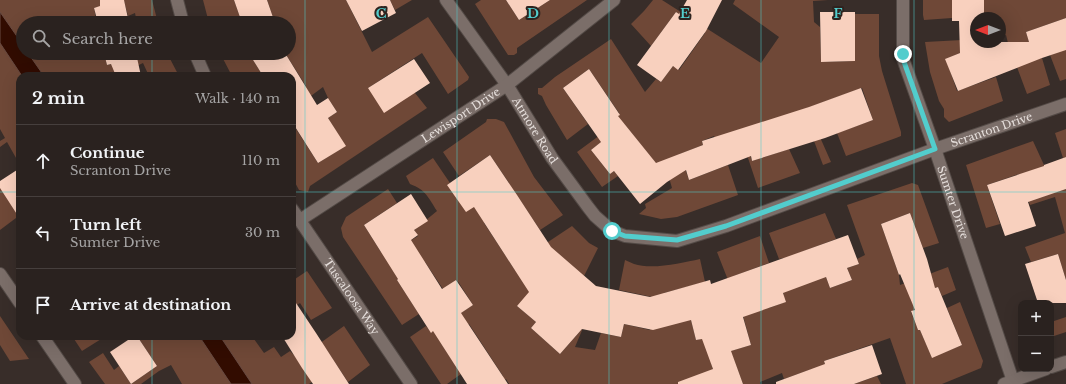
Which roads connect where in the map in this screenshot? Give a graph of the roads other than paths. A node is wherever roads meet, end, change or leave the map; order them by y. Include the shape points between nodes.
1 (177, 0) edge
2 (446, 0) edge
3 (614, 0) edge
4 (903, 0) edge
5 (181, 16) edge
6 (198, 60) edge
7 (203, 72) edge
8 (507, 86) junction
9 (1066, 104) edge
10 (935, 149) junction
11 (296, 214) edge
12 (300, 220) junction
13 (619, 234) joint
14 (0, 274) edge
15 (16, 297) edge
16 (45, 340) edge
17 (1066, 362) edge
18 (1054, 366) edge
19 (1037, 372) edge
20 (1008, 382) edge
21 (74, 384) edge
22 (411, 384) edge

1 - 5 street
2 - 8 street, Atmore Road
3 - 8 street, Lewisport Drive
4 - 10 street, Sumter Drive via 903,59
6 - 7 street
8 - 12 street, Lewisport Drive
8 - 13 street, Atmore Road via 552,158 588,207 612,231
9 - 10 street, Scranton Drive
10 - 13 street, Scranton Drive via 726,226 677,240
10 - 20 street, Sumter Drive
11 - 12 street, Tuscaloosa Way
12 - 22 street, Tuscaloosa Way
14 - 15 street
16 - 21 street
17 - 18 street
19 - 20 street

